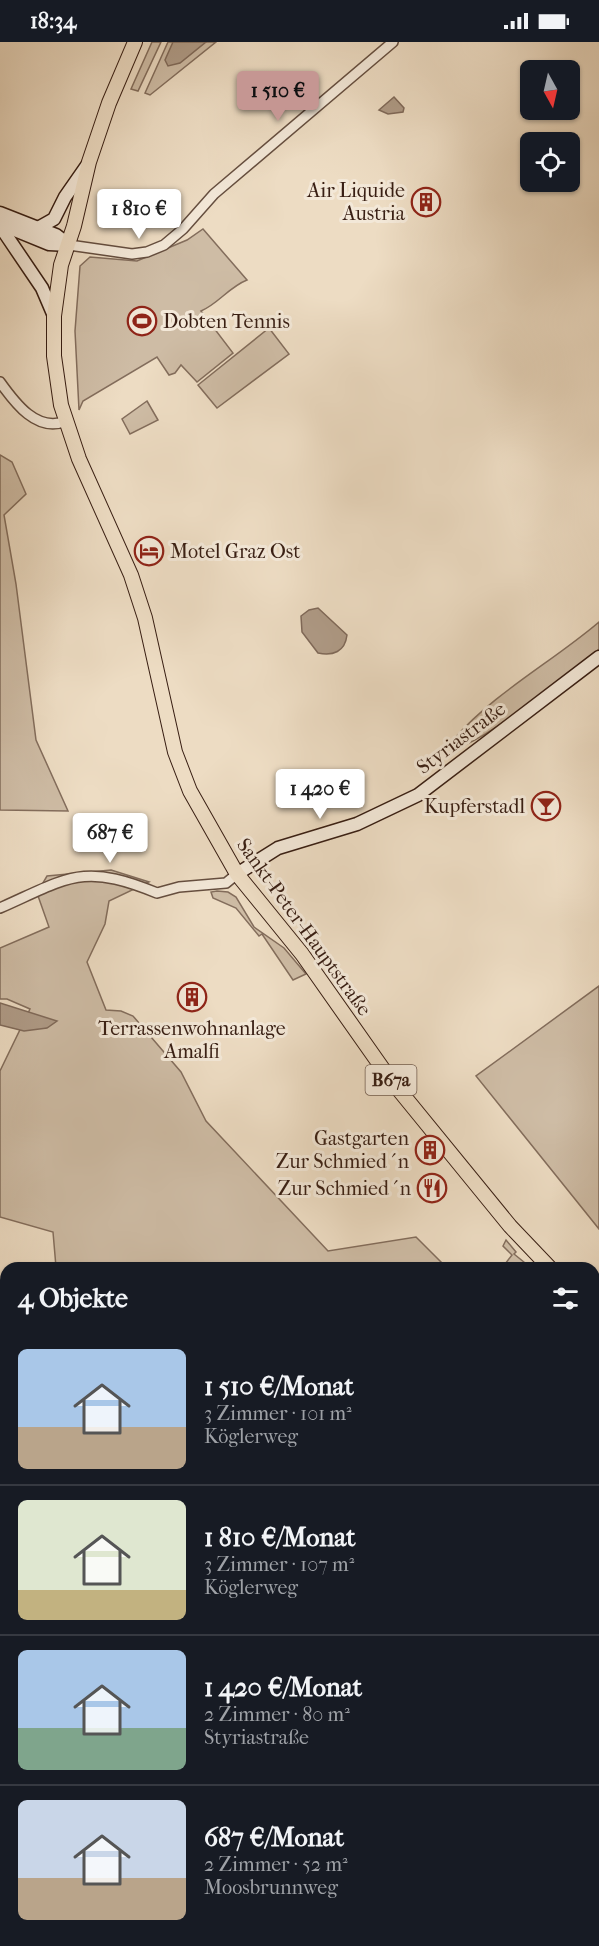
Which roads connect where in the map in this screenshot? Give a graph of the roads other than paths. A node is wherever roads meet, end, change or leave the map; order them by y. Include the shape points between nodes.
1 (135, 42) edge
2 (393, 42) edge
3 (89, 162) junction
4 (0, 213) edge
5 (0, 225) edge
6 (38, 228) junction
7 (69, 245) junction
8 (54, 316) junction
9 (0, 382) edge
10 (66, 421) junction
11 (599, 657) edge
12 (237, 874) junction
13 (0, 908) edge
14 (544, 1262) edge

1 - 3 main road, B67a
2 - 7 street via 214,194 164,245 132,254
3 - 6 street via 54,219
3 - 7 main road, B67a
4 - 6 street
5 - 7 street, Sankt-Peter-Hauptstraße via 49,244
5 - 8 street, Sankt-Peter-Hauptstraße via 42,288
6 - 7 street
7 - 8 main road, B67a via 60,265
8 - 10 main road, Sankt-Peter-Hauptstraße / B67a via 54,356
9 - 10 street via 31,417 54,424
10 - 12 main road, Sankt-Peter-Hauptstraße / B67a via 131,575 175,752 190,791
11 - 12 street, Styriastraße via 418,795 357,824 278,848
12 - 13 street via 226,883 179,887 164,893 114,878 64,878
12 - 14 main road, Sankt-Peter-Hauptstraße / B67a via 302,954 390,1079 510,1226

